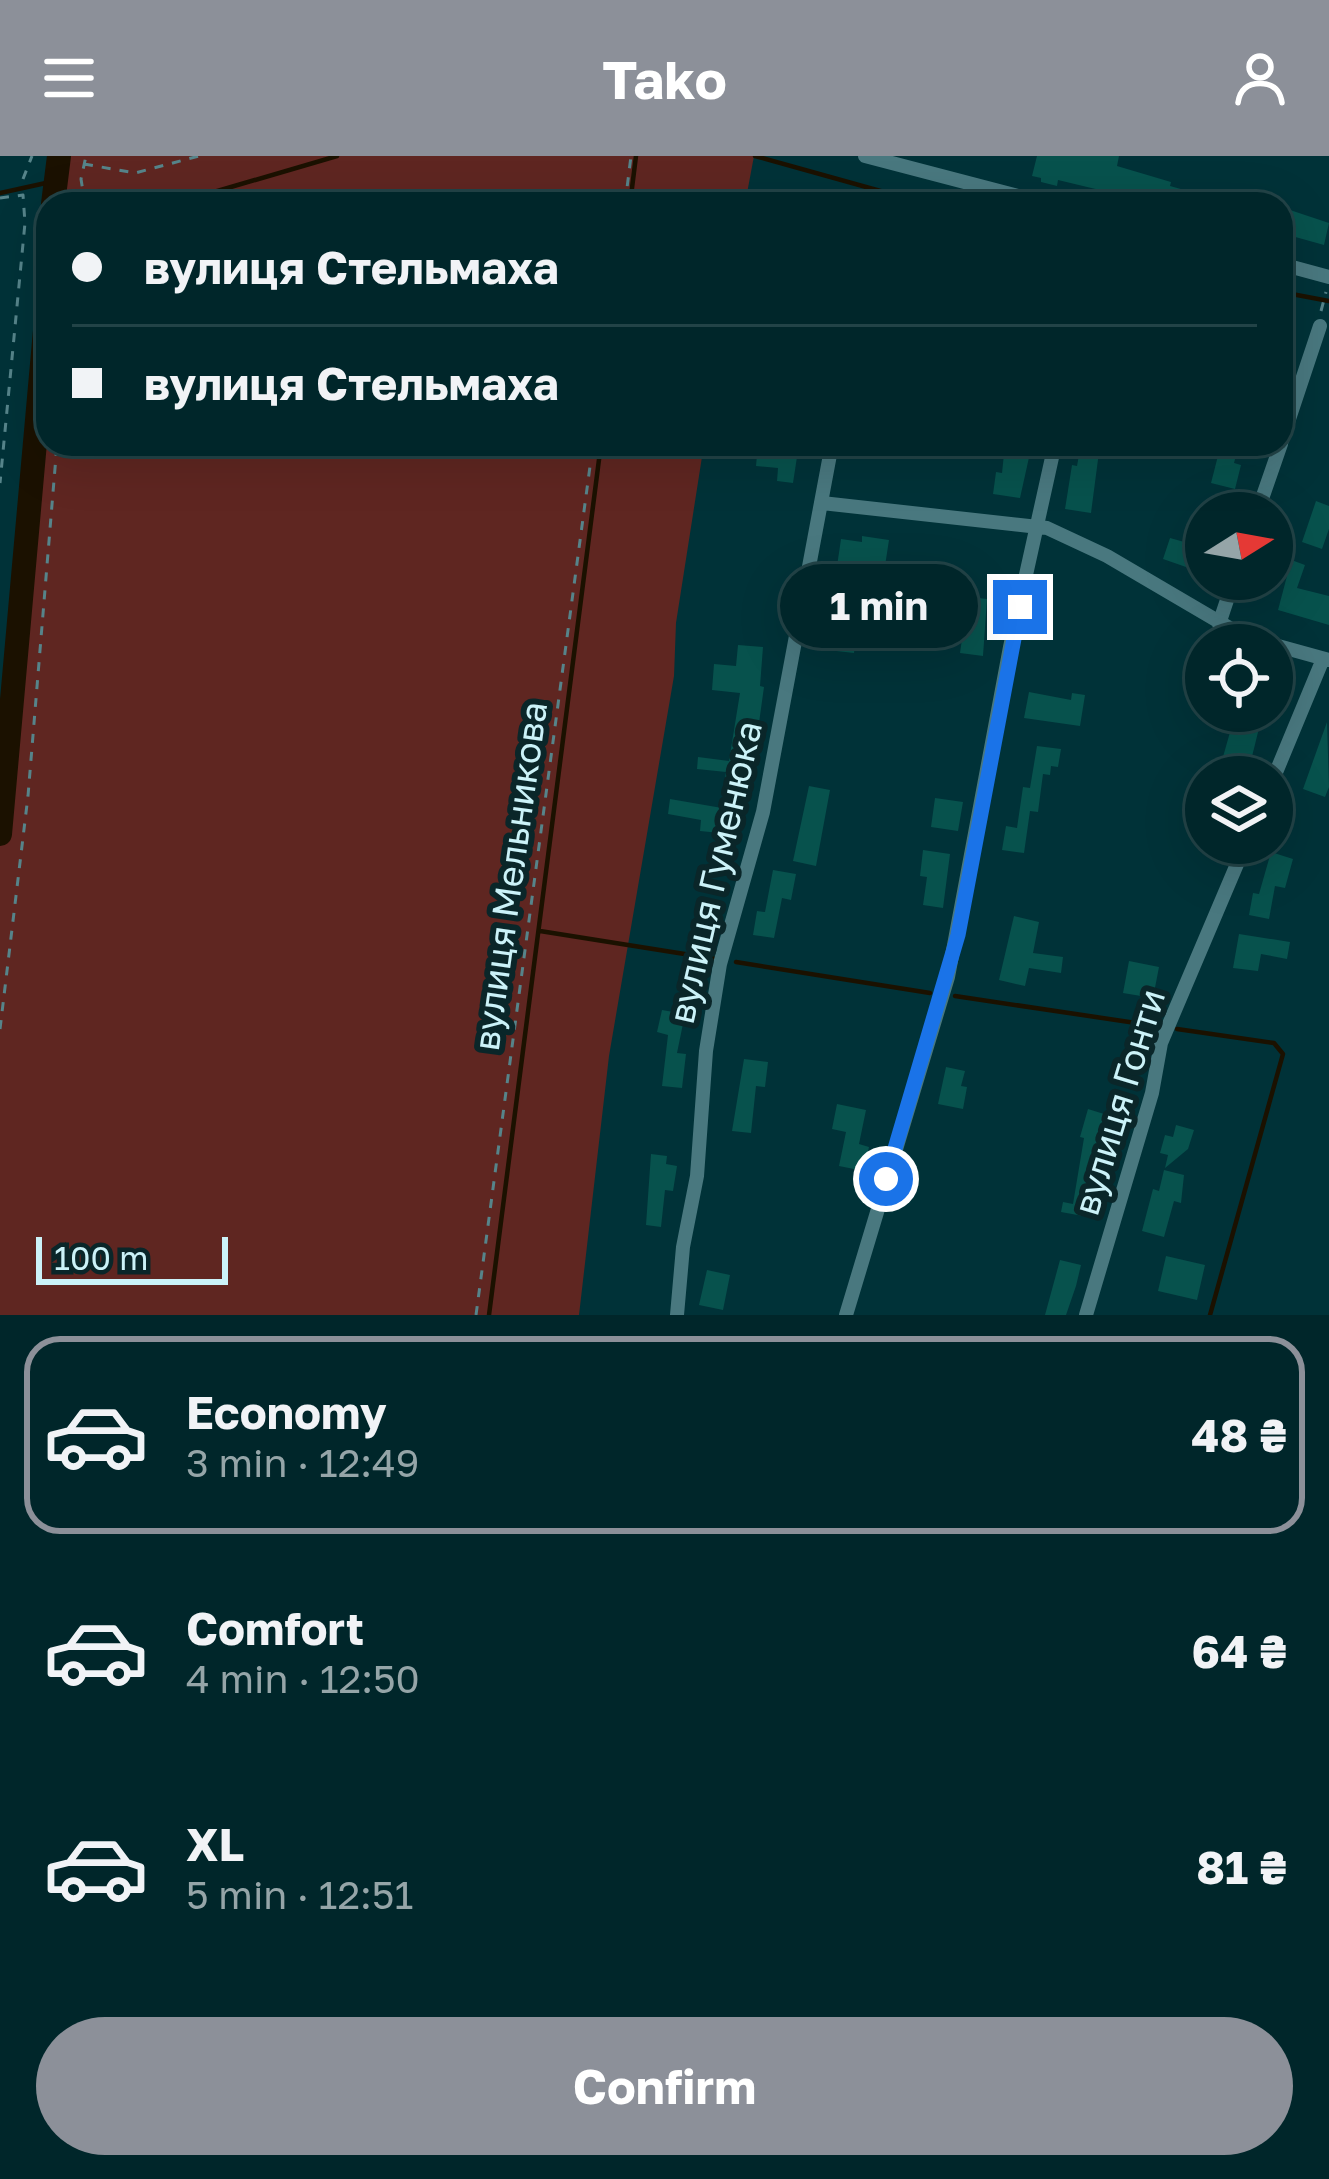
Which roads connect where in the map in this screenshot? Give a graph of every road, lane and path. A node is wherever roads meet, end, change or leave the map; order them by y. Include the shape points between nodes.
1 (32, 156) edge
2 (86, 156) edge
3 (199, 156) edge
4 (632, 156) edge
5 (865, 156) edge
6 (84, 164) junction
7 (22, 179) dead end
8 (83, 192) edge
9 (627, 192) edge
10 (1003, 192) edge
11 (0, 198) edge
12 (1293, 269) edge
13 (1328, 284) edge
14 (1322, 307) dead end
15 (1321, 326) dead end
16 (1293, 408) edge
17 (56, 456) edge
18 (590, 456) edge
19 (830, 456) edge
20 (1053, 456) edge
21 (1277, 456) edge
22 (0, 483) edge
23 (1264, 492) edge
24 (822, 503) junction
25 (1039, 528) junction
26 (1227, 600) edge
27 (1219, 624) joint
28 (1293, 651) edge
29 (1326, 660) edge
30 (1284, 756) edge
31 (1237, 864) edge
32 (0, 1029) edge
33 (476, 1315) edge
34 (677, 1315) edge
35 (846, 1315) edge
36 (1086, 1315) edge

1 - 7 path
2 - 6 path
3 - 6 path via 135,173
4 - 9 path
5 - 10 street
6 - 8 path
11 - 22 path via 23,195 25,223
12 - 13 street
13 - 14 path
15 - 16 street
17 - 32 path
18 - 33 path, вулиця Мельникова
19 - 24 street, вулиця Гуменюка
20 - 25 street
21 - 23 street
24 - 25 street
24 - 34 street, вулиця Гуменюка via 764,812 720,964
25 - 27 street via 1108,556
25 - 35 street via 948,977
26 - 27 street
28 - 29 street
29 - 30 street
31 - 36 street, вулиця Гонти via 1161,1042

